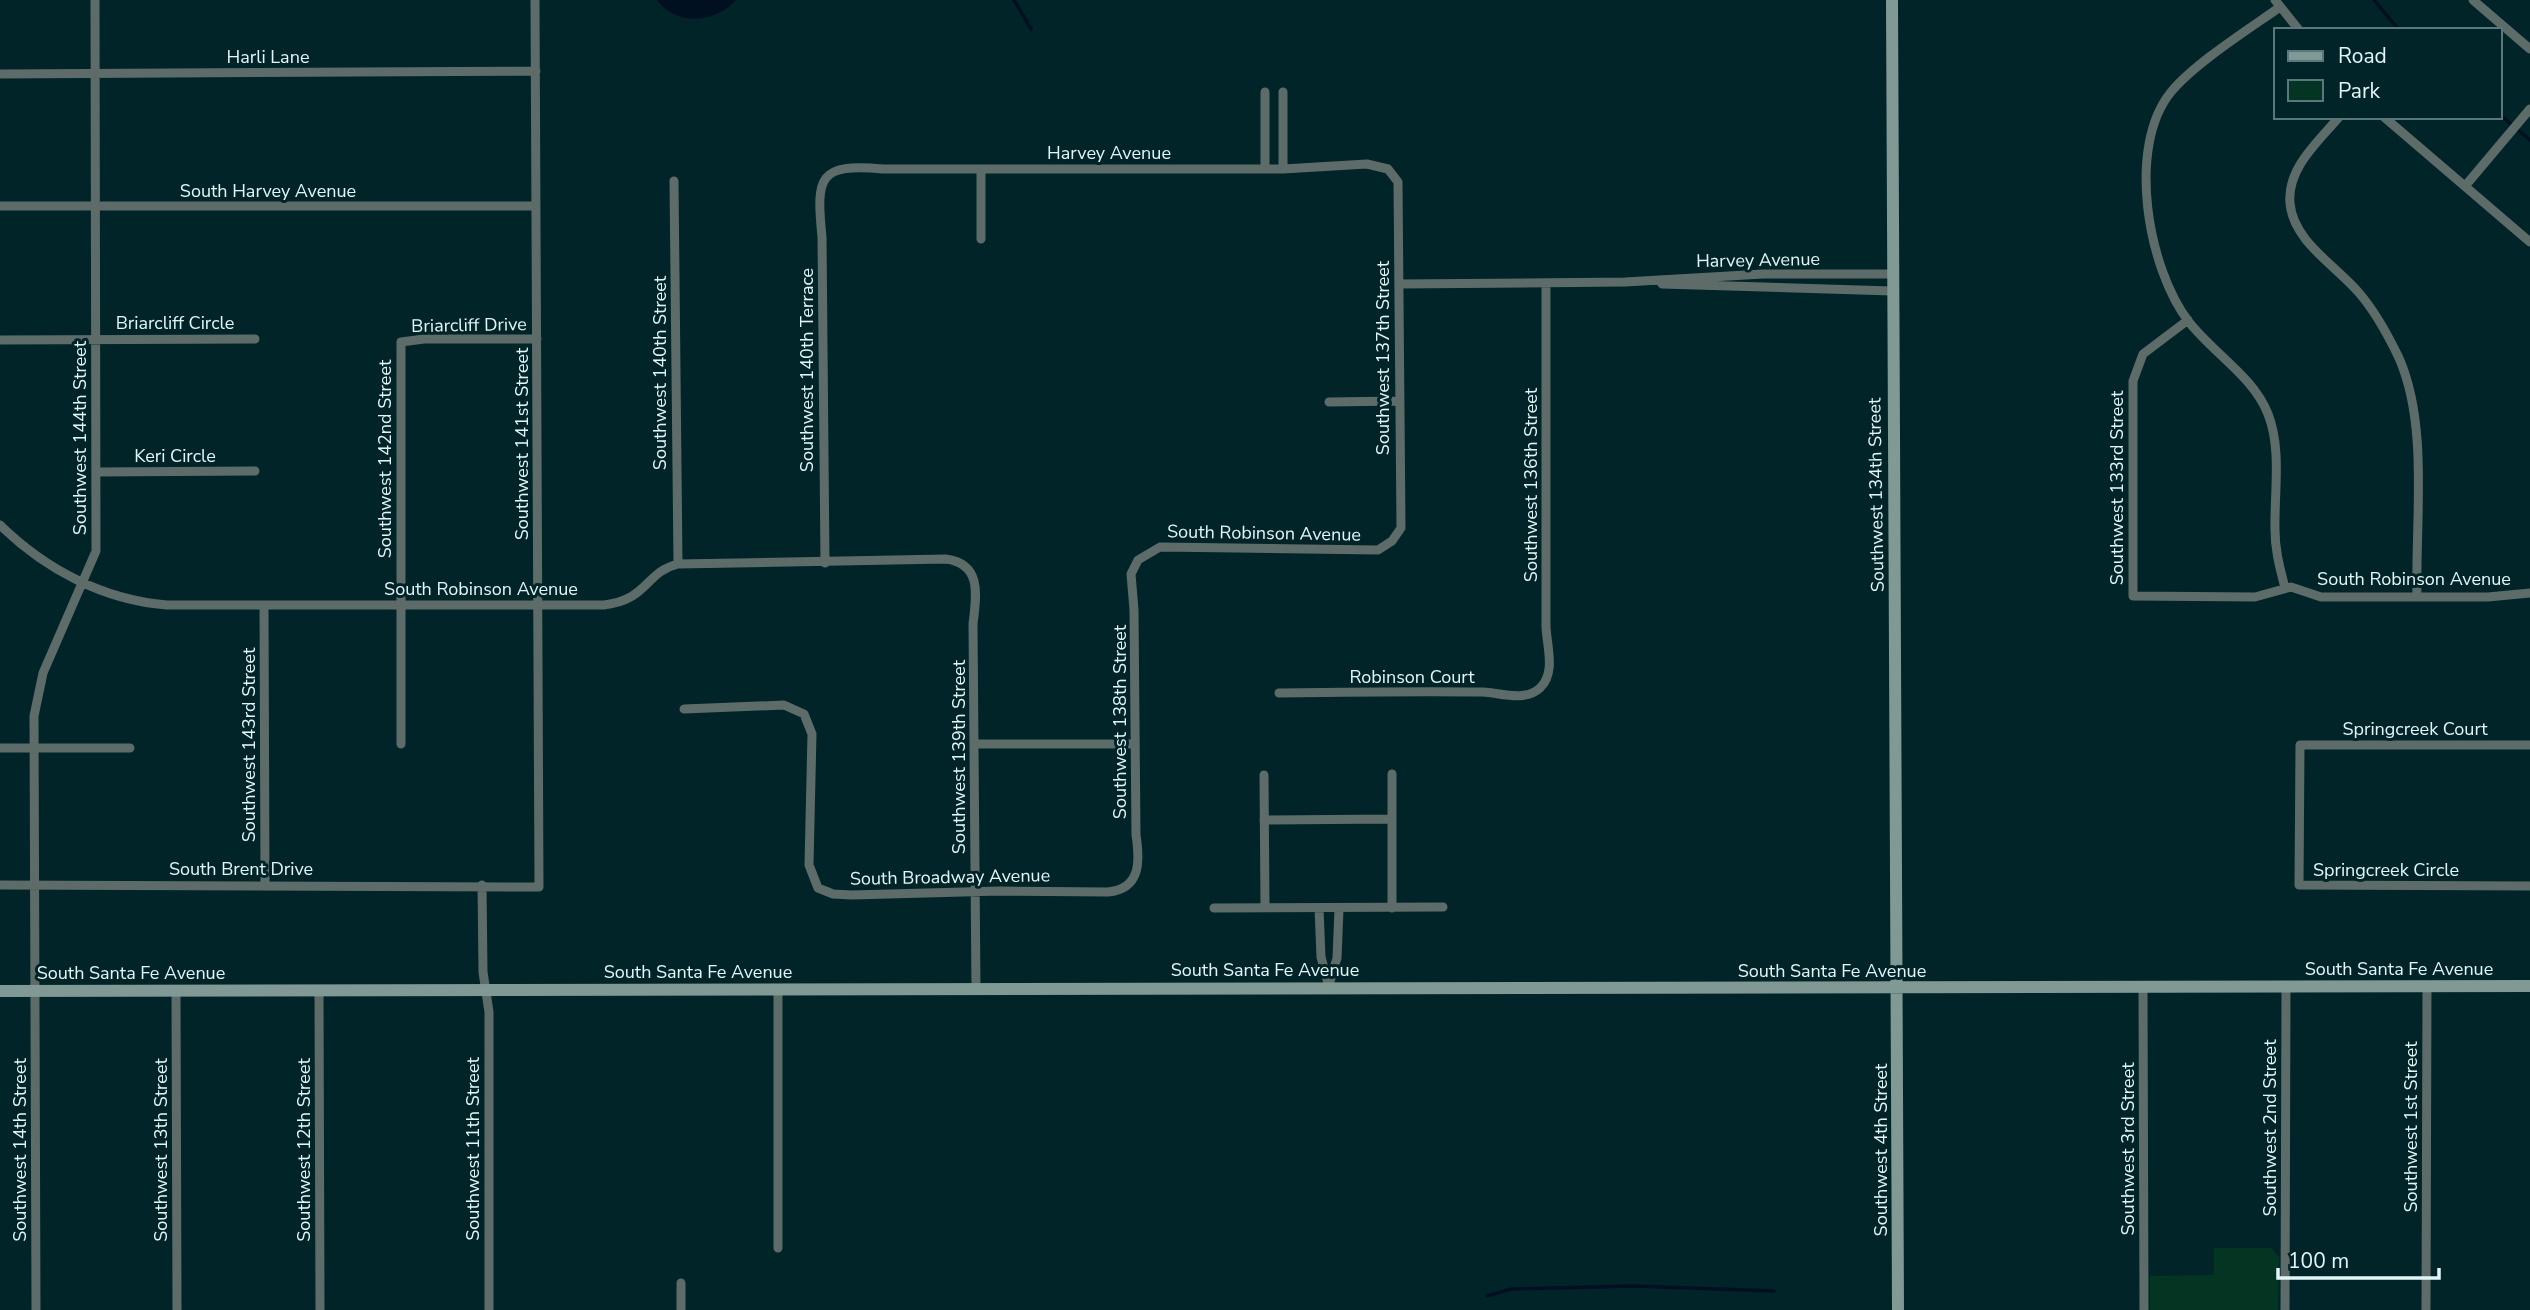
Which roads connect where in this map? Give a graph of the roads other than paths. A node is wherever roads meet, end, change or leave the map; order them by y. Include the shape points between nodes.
1 (94, 0) edge
2 (535, 0) edge
3 (1892, 0) edge
4 (2473, 0) edge
5 (2278, 3) edge
6 (2297, 28) edge
7 (2530, 49) edge
8 (536, 71) junction
9 (95, 74) junction
10 (0, 75) edge
11 (1265, 92) dead end
12 (1283, 92) dead end
13 (2530, 109) edge
14 (1265, 116) junction
15 (1283, 117) junction
16 (2337, 119) edge
17 (2386, 119) edge
18 (1265, 168) junction
19 (981, 169) junction
20 (1283, 169) junction
21 (1392, 173) joint
22 (826, 178) joint
23 (674, 181) dead end
24 (2466, 185) junction
25 (0, 206) edge
26 (536, 206) junction
27 (95, 207) junction
28 (981, 239) dead end
29 (2530, 242) edge
30 (1892, 274) junction
31 (1625, 282) junction
32 (1546, 283) junction
33 (1399, 284) junction
34 (1892, 291) junction
35 (2188, 320) junction
36 (95, 339) junction
37 (255, 339) dead end
38 (537, 339) junction
39 (0, 340) edge
40 (401, 342) joint
41 (1400, 401) junction
42 (1329, 402) dead end
43 (255, 471) dead end
44 (96, 472) junction
45 (0, 525) edge
46 (1392, 541) joint
47 (1138, 560) joint
48 (825, 563) junction
49 (678, 564) junction
50 (83, 582) junction
51 (2285, 588) junction
52 (2530, 593) edge
53 (2133, 596) joint
54 (2417, 596) junction
55 (264, 605) junction
56 (401, 605) junction
57 (538, 605) junction
58 (1542, 686) joint
59 (1279, 693) dead end
60 (684, 709) dead end
61 (401, 744) dead end
62 (975, 744) junction
63 (1135, 744) junction
64 (2300, 745) joint
65 (2530, 745) edge
66 (0, 748) edge
67 (34, 748) junction
68 (130, 748) dead end
69 (1392, 774) dead end
70 (1264, 775) dead end
71 (1392, 819) junction
72 (1264, 820) junction
73 (1130, 884) joint
74 (0, 885) edge
75 (34, 885) junction
76 (265, 885) junction
77 (482, 885) junction
78 (2530, 886) edge
79 (539, 887) joint
80 (975, 892) junction
81 (1443, 907) dead end
82 (1214, 908) dead end
83 (1265, 908) junction
84 (1319, 908) junction
85 (1392, 908) junction
86 (1339, 909) junction
87 (2427, 986) junction
88 (2530, 986) edge
89 (1329, 987) junction
90 (2143, 987) junction
91 (2286, 987) junction
92 (485, 989) junction
93 (1898, 989) junction
94 (176, 990) junction
95 (319, 990) junction
96 (778, 990) junction
97 (976, 990) junction
98 (0, 991) edge
99 (35, 991) junction
100 (778, 1248) dead end
101 (681, 1283) dead end
102 (36, 1310) edge
103 (177, 1310) edge
104 (320, 1310) edge
105 (489, 1310) edge
106 (681, 1310) edge
107 (1898, 1310) edge
108 (2144, 1310) edge
109 (2285, 1310) edge
110 (2427, 1310) edge

1 - 9 street, Southwest 144th Street
2 - 8 street, Southwest 141st Street
3 - 30 main road, Southwest 134th Street
4 - 7 street
5 - 6 street
5 - 35 street via 2177,85 2151,130 2150,229 2167,285
8 - 9 street, Harli Lane
8 - 26 street, Southwest 141st Street
9 - 10 street, Harli Lane
9 - 27 street, Southwest 144th Street
11 - 14 street
12 - 15 street
13 - 24 street
14 - 15 street
14 - 18 street
15 - 20 street
16 - 54 street via 2296,172 2290,191 2291,211 2300,232 2372,310 2400,362 2416,436
17 - 24 street
18 - 19 street, Harvey Avenue
18 - 20 street, Harvey Avenue
19 - 22 street, Harvey Avenue via 852,166 836,169
19 - 28 street
20 - 21 street, Harvey Avenue via 1367,164 1382,165
21 - 33 street, Southwest 137th Street via 1401,188
22 - 48 street, Southwest 140th Terrace via 818,201
23 - 49 street, Southwest 140th Street
24 - 29 street
25 - 27 street, South Harvey Avenue
26 - 27 street, South Harvey Avenue
26 - 38 street, Southwest 141st Street
27 - 36 street, Southwest 144th Street
30 - 31 street, Harvey Avenue via 1763,274
30 - 34 main road, Southwest 134th Street
31 - 32 street, Harvey Avenue
31 - 34 street, Harvey Avenue
32 - 33 street, Harvey Avenue
32 - 58 street, Southwest 136th Street via 1546,627 1550,666
33 - 41 street, Southwest 137th Street
34 - 93 main road, Southwest 134th Street
35 - 51 street via 2252,387 2269,416 2275,445 2276,554
35 - 53 street, Southwest 133rd Street via 2143,354 2133,381
36 - 37 street, Briarcliff Circle
36 - 39 street
36 - 44 street, Southwest 144th Street
38 - 40 street, Briarcliff Drive
38 - 57 street, Southwest 141st Street
40 - 56 street, Southwest 142nd Street
41 - 42 street
41 - 46 street, Southwest 137th Street via 1402,516 1401,528
43 - 44 street, Keri Circle
44 - 50 street, Southwest 144th Street via 96,551
45 - 50 street, South Robinson Avenue via 41,562
46 - 47 street, South Robinson Avenue via 1378,550 1160,547
47 - 63 street, Southwest 138th Street via 1131,583
48 - 49 street
48 - 62 street, Southwest 139th Street via 946,559 968,568 977,591 973,624
49 - 57 street, South Robinson Avenue via 617,604
50 - 55 street, South Robinson Avenue via 155,604
50 - 67 street, Southwest 144th Street via 40,685
51 - 53 street, South Robinson Avenue via 2247,597
51 - 54 street, South Robinson Avenue via 2321,597
52 - 54 street, South Robinson Avenue
55 - 56 street, South Robinson Avenue
55 - 76 street, Southwest 143rd Street
56 - 57 street, South Robinson Avenue
56 - 61 street, Southwest 142nd Street
57 - 79 street, Southwest 141st Street
58 - 59 street, Robinson Court via 1524,696
60 - 80 street, South Broadway Avenue via 784,705 804,713 812,734 809,865 818,888 852,895
62 - 63 street
62 - 80 street, Southwest 139th Street
63 - 73 street, Southwest 138th Street via 1139,860
64 - 65 street, Springcreek Court
64 - 78 street, Springcreek Circle via 2299,886
66 - 67 street
67 - 68 street
67 - 75 street, Southwest 144th Street
69 - 71 street
70 - 72 street
71 - 72 street
71 - 85 street
72 - 83 street
73 - 80 street, South Broadway Avenue via 1108,892
74 - 75 street, South Brent Drive
75 - 76 street, South Brent Drive
75 - 99 street, Southwest 144th Street
76 - 77 street, South Brent Drive
77 - 79 street, South Brent Drive
77 - 92 street
80 - 97 street, Southwest 139th Street
81 - 85 street
82 - 83 street
83 - 84 street
84 - 86 street
84 - 89 street via 1321,957
85 - 86 street
86 - 89 street via 1337,958
87 - 88 main road, South Santa Fe Avenue
87 - 91 main road, South Santa Fe Avenue
87 - 110 street, Southwest 1st Street
89 - 93 main road, South Santa Fe Avenue
89 - 97 main road, South Santa Fe Avenue
90 - 91 main road, South Santa Fe Avenue
90 - 93 main road, South Santa Fe Avenue
90 - 108 street, Southwest 3rd Street
91 - 109 street, Southwest 2nd Street
92 - 95 main road, South Santa Fe Avenue
92 - 96 main road, South Santa Fe Avenue
92 - 105 street, Southwest 11th Street via 489,1012
93 - 107 main road, Southwest 4th Street
94 - 95 main road, South Santa Fe Avenue
94 - 99 main road, South Santa Fe Avenue
94 - 103 street, Southwest 13th Street
95 - 104 street, Southwest 12th Street
96 - 97 main road, South Santa Fe Avenue
96 - 100 street
98 - 99 main road, South Santa Fe Avenue
99 - 102 street, Southwest 14th Street
101 - 106 street

